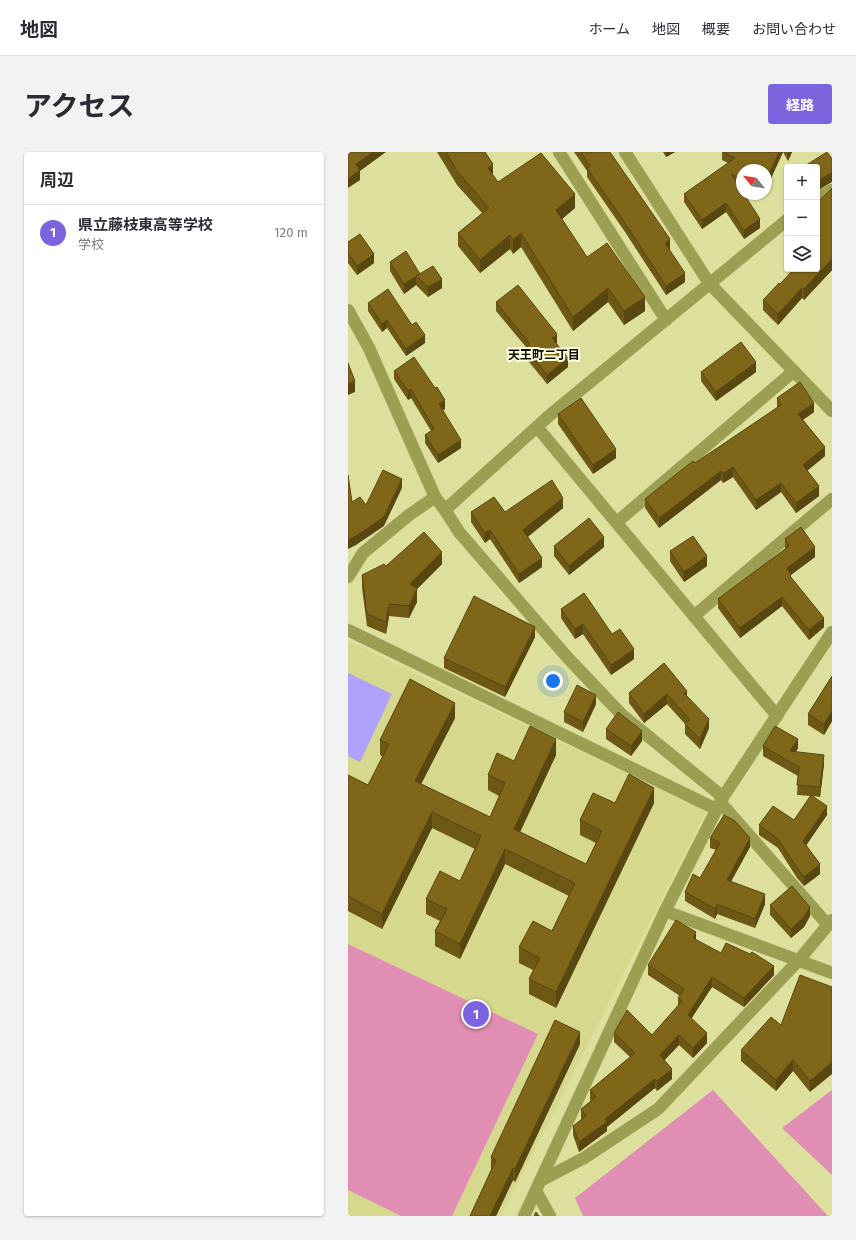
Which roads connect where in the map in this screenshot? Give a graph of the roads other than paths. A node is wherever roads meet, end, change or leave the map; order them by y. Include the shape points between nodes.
1 (559, 152) edge
2 (625, 152) edge
3 (832, 190) edge
4 (820, 197) edge
5 (784, 222) edge
6 (710, 283) junction
7 (348, 310) edge
8 (666, 320) junction
9 (794, 372) junction
10 (832, 411) edge
11 (537, 427) junction
12 (435, 497) junction
13 (832, 499) edge
14 (445, 510) junction
15 (616, 522) junction
16 (348, 577) edge
17 (694, 616) junction
18 (348, 630) edge
19 (832, 632) edge
20 (777, 716) junction
21 (720, 802) junction
22 (665, 911) junction
23 (830, 923) edge
24 (799, 960) junction
25 (832, 973) edge
26 (538, 1186) junction
27 (524, 1216) edge
28 (550, 1216) edge

1 - 8 street
2 - 6 street
3 - 4 street
5 - 6 street
6 - 8 street
6 - 9 street
7 - 12 street via 369,348
8 - 11 street
9 - 10 street
9 - 15 street
11 - 14 street
11 - 15 street
12 - 14 street
12 - 16 street via 363,552
13 - 17 street
14 - 21 street via 459,532 567,657 622,715
15 - 17 street
17 - 20 street
18 - 21 street
19 - 20 street
20 - 21 street
21 - 22 street
21 - 23 street
22 - 24 street
22 - 26 street
23 - 24 street
24 - 25 street
24 - 26 street via 658,1109
26 - 27 street
26 - 28 street

